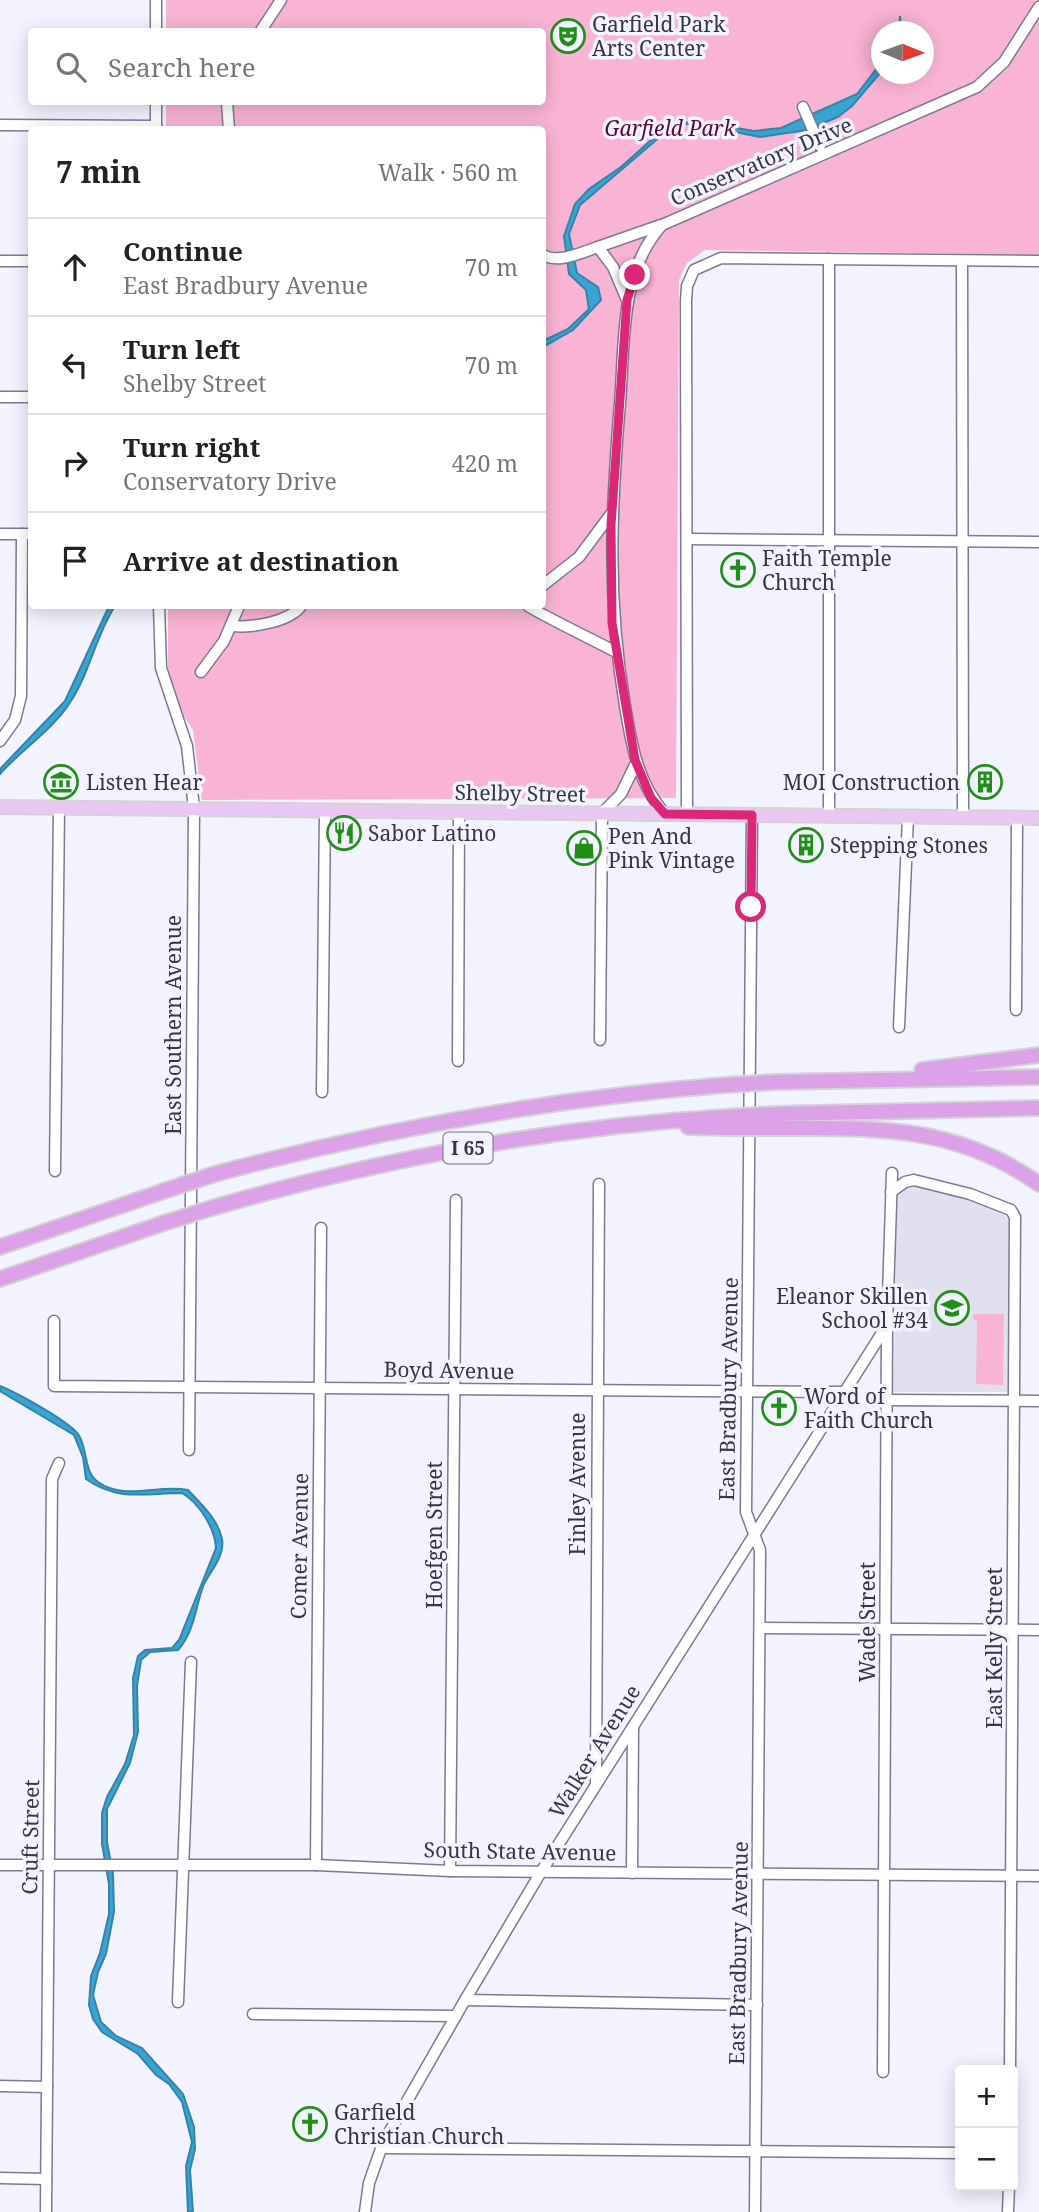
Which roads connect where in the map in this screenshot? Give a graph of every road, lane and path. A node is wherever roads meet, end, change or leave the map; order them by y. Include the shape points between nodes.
1 (156, 0) edge
2 (281, 0) edge
3 (1039, 7) edge
4 (156, 28) edge
5 (264, 28) edge
6 (156, 105) edge
7 (228, 105) edge
8 (805, 110) dead end
9 (0, 125) edge
10 (52, 126) edge
11 (156, 126) edge
12 (229, 126) edge
13 (820, 146) dead end
14 (662, 225) junction
15 (598, 247) junction
16 (546, 257) edge
17 (829, 259) junction
18 (0, 261) edge
19 (28, 261) edge
20 (961, 261) junction
21 (1039, 261) edge
22 (627, 300) junction
23 (0, 397) edge
24 (28, 397) edge
25 (611, 514) junction
26 (0, 534) edge
27 (27, 534) edge
28 (689, 539) junction
29 (829, 540) junction
30 (962, 541) junction
31 (1039, 542) edge
32 (546, 583) edge
33 (159, 609) edge
34 (239, 609) edge
35 (298, 609) edge
36 (531, 609) edge
37 (232, 626) junction
38 (616, 652) junction
39 (201, 672) dead end
40 (0, 741) edge
41 (636, 763) junction
42 (0, 807) edge
43 (59, 807) junction
44 (194, 808) junction
45 (325, 810) junction
46 (459, 812) junction
47 (602, 813) junction
48 (665, 814) junction
49 (687, 814) junction
50 (752, 815) junction
51 (829, 816) junction
52 (908, 817) junction
53 (963, 817) junction
54 (1017, 818) junction
55 (1039, 818) edge
56 (1016, 1010) dead end
57 (899, 1027) dead end
58 (600, 1040) dead end
59 (1039, 1055) edge
60 (458, 1061) dead end
61 (1039, 1077) edge
62 (814, 1081) junction
63 (322, 1092) dead end
64 (1039, 1108) edge
65 (774, 1121) junction
66 (55, 1171) dead end
67 (892, 1173) dead end
68 (599, 1184) dead end
69 (1039, 1184) edge
70 (891, 1192) junction
71 (456, 1200) dead end
72 (321, 1228) dead end
73 (3, 1246) edge
74 (3, 1278) edge
75 (54, 1321) dead end
76 (887, 1325) junction
77 (190, 1387) junction
78 (320, 1387) junction
79 (454, 1389) junction
80 (596, 1391) junction
81 (747, 1392) junction
82 (844, 1392) junction
83 (886, 1400) junction
84 (1014, 1401) junction
85 (1039, 1401) edge
86 (189, 1450) dead end
87 (59, 1463) dead end
88 (753, 1534) junction
89 (760, 1628) junction
90 (886, 1628) junction
91 (1013, 1630) junction
92 (1039, 1630) edge
93 (191, 1662) dead end
94 (633, 1726) junction
95 (596, 1784) junction
96 (0, 1865) edge
97 (49, 1865) junction
98 (316, 1865) junction
99 (181, 1866) junction
100 (450, 1871) junction
101 (541, 1872) junction
102 (632, 1873) junction
103 (758, 1874) junction
104 (885, 1874) junction
105 (1012, 1875) junction
106 (1039, 1876) edge
107 (465, 2000) junction
108 (178, 2002) dead end
109 (757, 2005) junction
110 (253, 2014) dead end
111 (456, 2016) junction
112 (1010, 2065) edge
113 (883, 2072) dead end
114 (0, 2086) edge
115 (47, 2087) junction
116 (381, 2148) junction
117 (756, 2151) junction
118 (955, 2153) edge
119 (0, 2178) edge
120 (46, 2179) junction
121 (1009, 2191) edge
122 (46, 2212) edge
123 (365, 2212) edge
124 (755, 2212) edge
125 (1008, 2212) edge

1 - 4 street
2 - 5 street
3 - 14 street, Conservatory Drive via 1004,62 969,92
6 - 11 street
7 - 12 street
8 - 13 street
9 - 10 street
14 - 15 street
14 - 22 street, Conservatory Drive via 642,258
15 - 16 street via 558,258
15 - 22 street via 613,267
17 - 20 street
17 - 28 street via 721,258 694,270 686,293
17 - 29 street
18 - 19 street
20 - 21 street
20 - 30 street
22 - 25 street, Conservatory Drive
23 - 24 street
25 - 32 street via 579,557
25 - 38 street, Conservatory Drive
26 - 27 street
27 - 40 street via 21,696 15,720
28 - 29 street
28 - 49 street
29 - 30 street
29 - 51 street
30 - 31 street
30 - 53 street
33 - 44 street, East Southern Avenue via 161,668 187,746
34 - 37 street
35 - 37 street via 255,626
36 - 38 street
37 - 39 street
38 - 41 street, Conservatory Drive
41 - 47 street via 621,794
41 - 48 street, Conservatory Drive via 651,798
42 - 43 main road, Shelby Street
43 - 44 main road, Shelby Street
43 - 66 street
44 - 45 main road, Shelby Street
44 - 77 street, East Southern Avenue
45 - 46 main road, Shelby Street
45 - 63 street
46 - 47 main road, Shelby Street
46 - 60 street
47 - 48 main road, Shelby Street
47 - 58 street
48 - 49 main road, Shelby Street
49 - 50 main road, Shelby Street
50 - 51 main road, Shelby Street
50 - 81 street, East Bradbury Avenue
51 - 52 main road, Shelby Street
52 - 53 main road, Shelby Street
52 - 57 street
53 - 54 main road, Shelby Street
54 - 55 main road, Shelby Street
54 - 56 street
59 - 62 highway
61 - 62 highway, I 65
62 - 73 highway, I 65, bridge via 587,1098 419,1125 215,1174
64 - 65 highway, I 65
65 - 69 highway via 936,1135 986,1152
65 - 74 highway, I 65, bridge via 606,1126 364,1168 215,1207
67 - 70 street, Wade Street
68 - 80 street, Finley Avenue
70 - 76 street, Wade Street
70 - 84 street, East Kelly Street via 914,1181 1011,1210 1016,1225
71 - 79 street, Hoefgen Street
72 - 78 street, Comer Avenue
75 - 77 street, Boyd Avenue via 54,1386
76 - 82 street, Walker Avenue
76 - 83 street, Wade Street
77 - 78 street, Boyd Avenue
77 - 86 street, East Southern Avenue
78 - 79 street, Boyd Avenue
78 - 98 street, Comer Avenue
79 - 80 street, Boyd Avenue
79 - 100 street, Hoefgen Street
80 - 81 street, Boyd Avenue
80 - 95 street, Finley Avenue
81 - 82 street, Boyd Avenue
81 - 88 street, East Bradbury Avenue via 746,1512
82 - 88 street, Walker Avenue
83 - 84 street
83 - 90 street, Wade Street
84 - 85 street
84 - 91 street, East Kelly Street
87 - 97 street, Cruft Street via 52,1479
88 - 89 street, East Bradbury Avenue via 760,1550
88 - 94 street, Walker Avenue
89 - 90 street
89 - 103 street, East Bradbury Avenue
90 - 91 street
90 - 104 street, Wade Street
91 - 92 street
91 - 105 street, East Kelly Street
93 - 99 street
94 - 95 street, Walker Avenue
94 - 102 street
95 - 101 street, Walker Avenue
96 - 97 street, South State Avenue
97 - 99 street, South State Avenue
97 - 115 street, Cruft Street
98 - 99 street, South State Avenue
98 - 100 street, South State Avenue
99 - 108 street
100 - 101 street, South State Avenue
101 - 102 street, South State Avenue
101 - 107 street, Walker Avenue
102 - 103 street, South State Avenue
103 - 104 street, South State Avenue
103 - 109 street, East Bradbury Avenue
104 - 105 street, South State Avenue
104 - 113 street, Wade Street
105 - 106 street, South State Avenue
105 - 112 street, East Kelly Street
107 - 109 street
107 - 111 street, Walker Avenue
109 - 117 street, East Bradbury Avenue
110 - 111 street
111 - 116 street, Walker Avenue
114 - 115 street
115 - 120 street, Cruft Street
116 - 117 street
116 - 123 street, Walker Avenue
117 - 118 street
117 - 124 street, East Bradbury Avenue
119 - 120 street
120 - 122 street, Cruft Street
121 - 125 street

